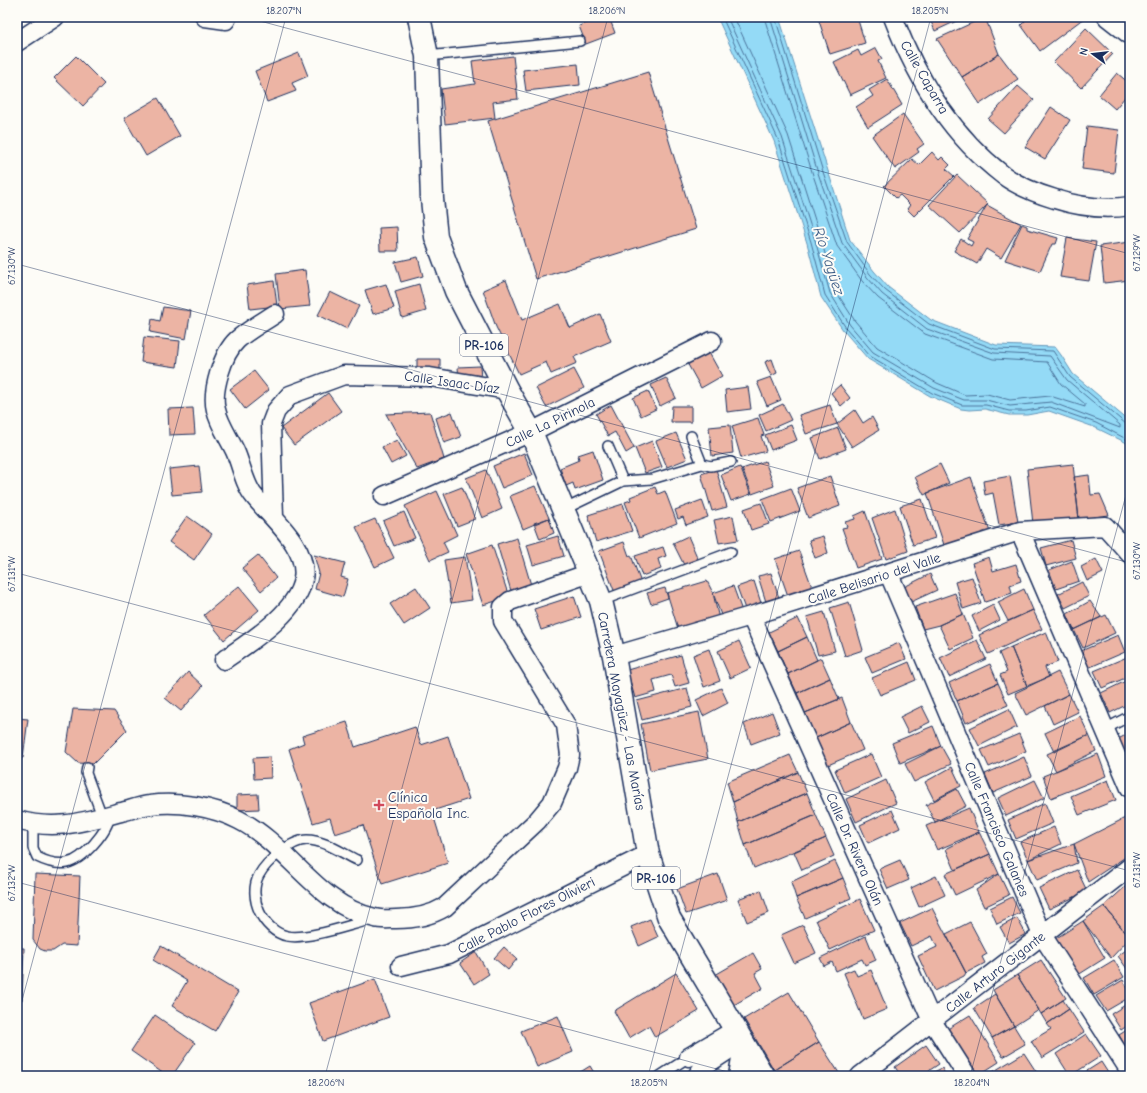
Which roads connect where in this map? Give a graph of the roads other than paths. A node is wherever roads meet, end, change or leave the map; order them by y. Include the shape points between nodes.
1 (55, 17) edge
2 (205, 17) edge
3 (227, 17) edge
4 (419, 17) edge
5 (893, 17) edge
6 (1107, 17) edge
7 (1130, 35) edge
8 (580, 41) dead end
9 (17, 42) edge
10 (427, 56) junction
11 (1130, 206) edge
12 (275, 314) dead end
13 (712, 341) dead end
14 (507, 390) junction
15 (531, 432) junction
16 (691, 436) dead end
17 (608, 446) dead end
18 (731, 462) dead end
19 (702, 464) junction
20 (623, 481) junction
21 (384, 496) dead end
22 (563, 510) junction
23 (274, 517) junction
24 (1020, 531) junction
25 (730, 552) dead end
26 (1128, 552) edge
27 (590, 573) junction
28 (889, 574) junction
29 (601, 601) junction
30 (751, 616) junction
31 (614, 656) junction
32 (224, 660) dead end
33 (1130, 716) edge
34 (1105, 729) junction
35 (87, 767) dead end
36 (1130, 788) edge
37 (106, 816) junction
38 (25, 823) edge
39 (281, 852) junction
40 (648, 854) junction
41 (357, 860) dead end
42 (1130, 868) edge
43 (375, 919) junction
44 (1042, 935) junction
45 (401, 966) dead end
46 (932, 1021) junction
47 (741, 1039) junction
48 (689, 1057) joint
49 (1130, 1071) edge
50 (660, 1076) edge
51 (697, 1076) edge
52 (740, 1076) edge
53 (762, 1076) edge
54 (860, 1076) edge
55 (967, 1076) edge

1 - 9 street
2 - 3 street via 226,20
4 - 10 main road, Carretera Mayagüez - Las Marías / PR-106
5 - 11 street, Calle Caparra via 906,51 939,108 977,153 1004,176 1037,193 1072,204 1112,209
6 - 7 street
8 - 10 lane
10 - 14 main road, Carretera Mayagüez - Las Marías / PR-106 via 432,199 436,237 456,291
12 - 23 street via 232,346 221,371 215,395 218,417 236,453 252,495
13 - 15 street, Calle La Pirinola
14 - 15 main road, Carretera Mayagüez - Las Marías / PR-106
14 - 23 street, Calle Isaac Díaz via 430,377 344,375 290,395 276,411 271,424
15 - 21 street, Calle La Pirinola
15 - 22 main road, Carretera Mayagüez - Las Marías / PR-106
16 - 19 lane
17 - 20 lane
18 - 19 lane via 711,466
19 - 20 lane via 652,479
20 - 22 lane
22 - 27 main road, Carretera Mayagüez - Las Marías / PR-106
23 - 32 street via 298,550 304,572 300,589 294,601 274,623
24 - 26 street, Calle Belisario del Valle via 1105,526
24 - 28 street, Calle Belisario del Valle
24 - 34 street
25 - 29 lane
27 - 29 main road, Carretera Mayagüez - Las Marías / PR-106
27 - 43 street via 510,602 503,608 503,621 566,725 570,755 552,803 537,821 445,907 434,914 408,919
28 - 30 street, Calle Belisario del Valle
28 - 44 street, Calle Francisco Galanes
29 - 31 main road, Carretera Mayagüez - Las Marías / PR-106
30 - 31 street, Calle Belisario del Valle
30 - 46 street, Calle Dr. Rivera Olán
31 - 40 main road, Carretera Mayagüez - Las Marías / PR-106
33 - 34 lane
34 - 36 street
35 - 37 lane via 86,773
37 - 38 street via 60,826
37 - 38 lane via 109,822 101,834 84,853 68,863 56,864 37,857
37 - 39 street via 150,805 196,807 221,812 240,820
39 - 41 lane via 290,845 306,840 325,844
39 - 43 street via 324,892 351,910
39 - 43 lane via 259,875 256,888 258,910 269,928 287,936 311,935
40 - 45 street, Calle Pablo Flores Olivieri via 449,954
40 - 47 main road, Carretera Mayagüez - Las Marías / PR-106 via 670,918
42 - 44 street, Calle Arturo Gigante
44 - 46 street, Calle Arturo Gigante
44 - 49 street, Calle Francisco Galanes
46 - 54 street, Calle Arturo Gigante
46 - 55 street, Calle Dr. Rivera Olán
47 - 48 street
47 - 51 street via 704,1066
47 - 52 main road
47 - 53 main road, Carretera Mayagüez - Las Marías / PR-106
48 - 50 lane

